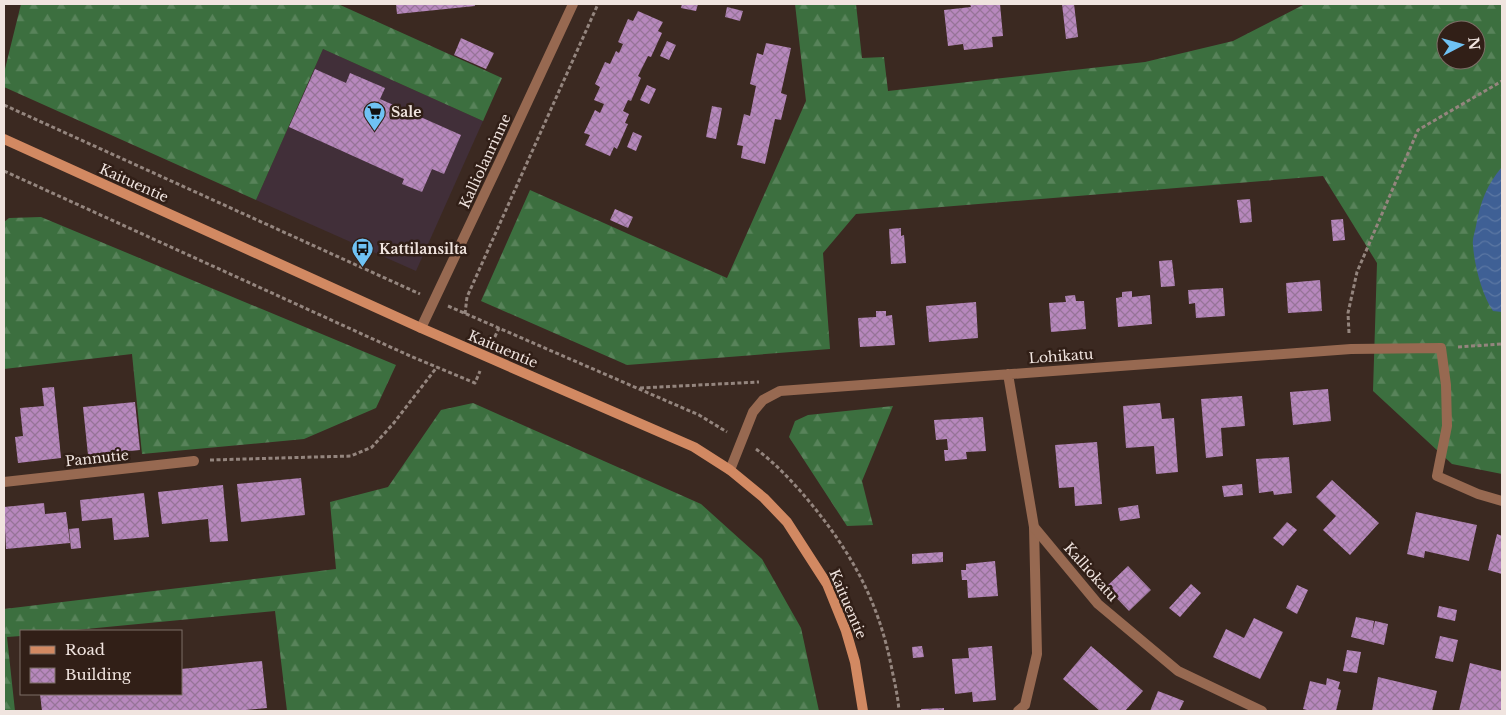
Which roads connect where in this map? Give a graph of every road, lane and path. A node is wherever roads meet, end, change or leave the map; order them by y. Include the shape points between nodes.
1 (573, 4) edge
2 (598, 4) edge
3 (1502, 81) edge
4 (4, 105) edge
5 (4, 139) edge
6 (4, 171) edge
7 (435, 301) junction
8 (465, 314) dead end
9 (421, 328) junction
10 (1502, 344) edge
11 (1441, 348) junction
12 (1350, 349) junction
13 (437, 367) junction
14 (1008, 374) junction
15 (475, 383) dead end
16 (637, 388) dead end
17 (780, 392) junction
18 (194, 461) joint
19 (730, 470) junction
20 (4, 482) edge
21 (1502, 501) edge
22 (1034, 528) junction
23 (862, 711) edge
24 (1018, 711) edge
25 (1262, 711) edge

1 - 7 street, Kalliolanrinne
2 - 8 path via 467,297
3 - 12 path via 1418,130 1357,272 1348,313
4 - 7 path
5 - 9 street, Kaituentie
6 - 13 path
7 - 9 street, Kalliolanrinne
9 - 19 street, Kaituentie via 694,447
10 - 11 path
11 - 12 street, Lohikatu
11 - 21 street via 1447,426 1438,476
12 - 14 street, Lohikatu
13 - 15 path
13 - 18 path via 372,446 351,456
14 - 17 street, Lohikatu
14 - 22 street
16 - 17 path via 761,382
17 - 19 street, Lohikatu via 763,400 753,412
18 - 20 street, Pannutie
19 - 23 street, Kaituentie via 787,522 827,584 855,662
22 - 24 street via 1038,654 1025,705
22 - 25 street, Kalliokatu via 1098,604 1178,671

